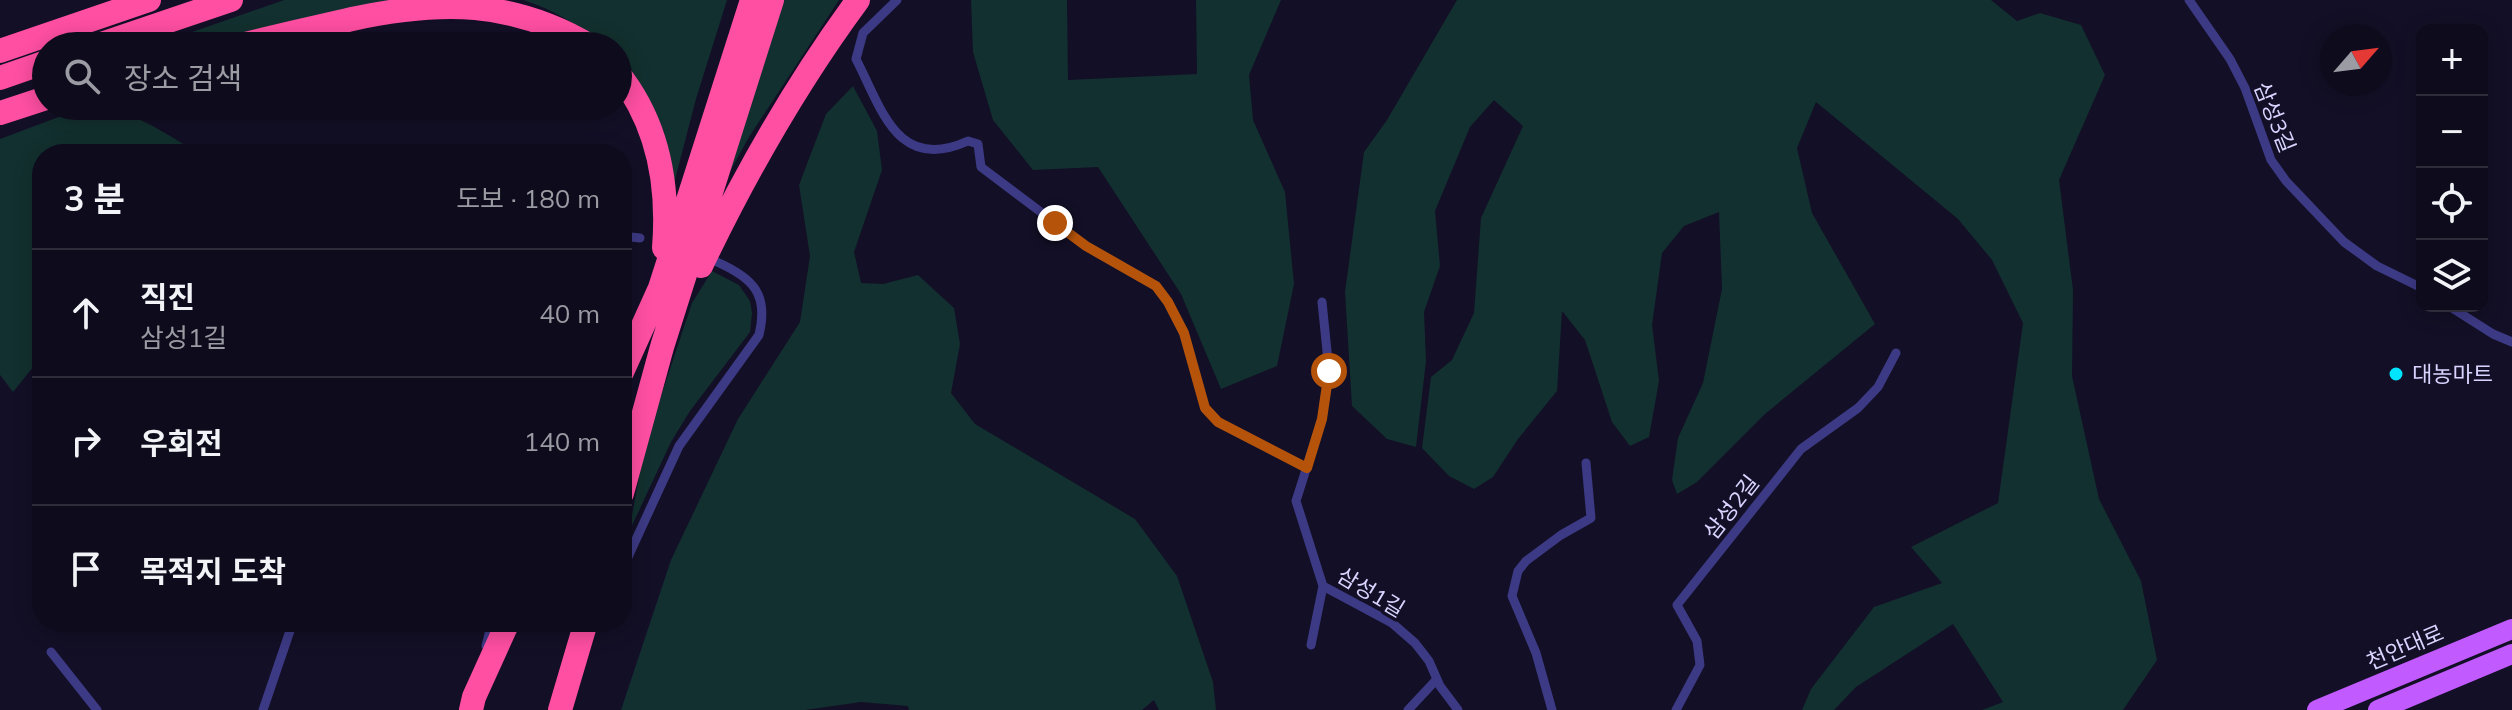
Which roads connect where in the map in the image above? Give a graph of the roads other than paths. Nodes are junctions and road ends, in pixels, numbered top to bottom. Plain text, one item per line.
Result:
1 (149, 0) edge
2 (231, 0) edge
3 (752, 0) edge
4 (772, 0) edge
5 (858, 0) edge
6 (897, 0) edge
7 (2189, 0) edge
8 (56, 32) edge
9 (136, 32) edge
10 (296, 32) edge
11 (573, 32) edge
12 (32, 40) edge
13 (0, 51) edge
14 (32, 67) edge
15 (0, 78) edge
16 (632, 91) edge
17 (32, 103) edge
18 (0, 113) edge
19 (632, 237) edge
20 (640, 238) dead end
21 (717, 262) dead end
22 (2416, 285) edge
23 (660, 288) junction
24 (1322, 302) dead end
25 (2458, 312) edge
26 (2512, 342) edge
27 (662, 347) junction
28 (632, 350) edge
29 (1896, 353) dead end
30 (632, 456) edge
31 (1586, 463) dead end
32 (1307, 468) junction
33 (632, 548) edge
34 (1323, 586) junction
35 (2512, 629) edge
36 (290, 632) edge
37 (490, 632) edge
38 (504, 632) edge
39 (583, 632) edge
40 (590, 632) edge
41 (1311, 645) dead end
42 (51, 652) dead end
43 (2512, 654) edge
44 (577, 655) junction
45 (1437, 679) junction
46 (472, 703) edge
47 (97, 710) edge
48 (263, 710) edge
49 (560, 710) edge
50 (1408, 710) edge
51 (1458, 710) edge
52 (1552, 710) edge
53 (1676, 710) edge
54 (2317, 710) edge
55 (2378, 710) edge

1 - 8 highway
2 - 9 highway
3 - 23 highway
4 - 27 highway
5 - 27 highway
6 - 32 lane
7 - 22 lane, 삼성3길
10 - 11 highway
12 - 13 highway
14 - 15 highway
16 - 23 highway
17 - 18 highway
19 - 20 lane
21 - 33 lane
23 - 28 highway
24 - 32 lane, 삼성1길
25 - 26 lane
27 - 30 highway
29 - 53 lane, 삼성2길
31 - 52 lane
32 - 34 lane, 삼성1길
34 - 41 lane
34 - 45 lane, 삼성1길
35 - 54 main road, 천안대로
36 - 48 lane
37 - 46 lane
38 - 46 highway
39 - 44 highway
40 - 44 lane
42 - 47 lane
43 - 55 main road
44 - 49 highway
45 - 50 lane
45 - 51 lane, 삼성1길

